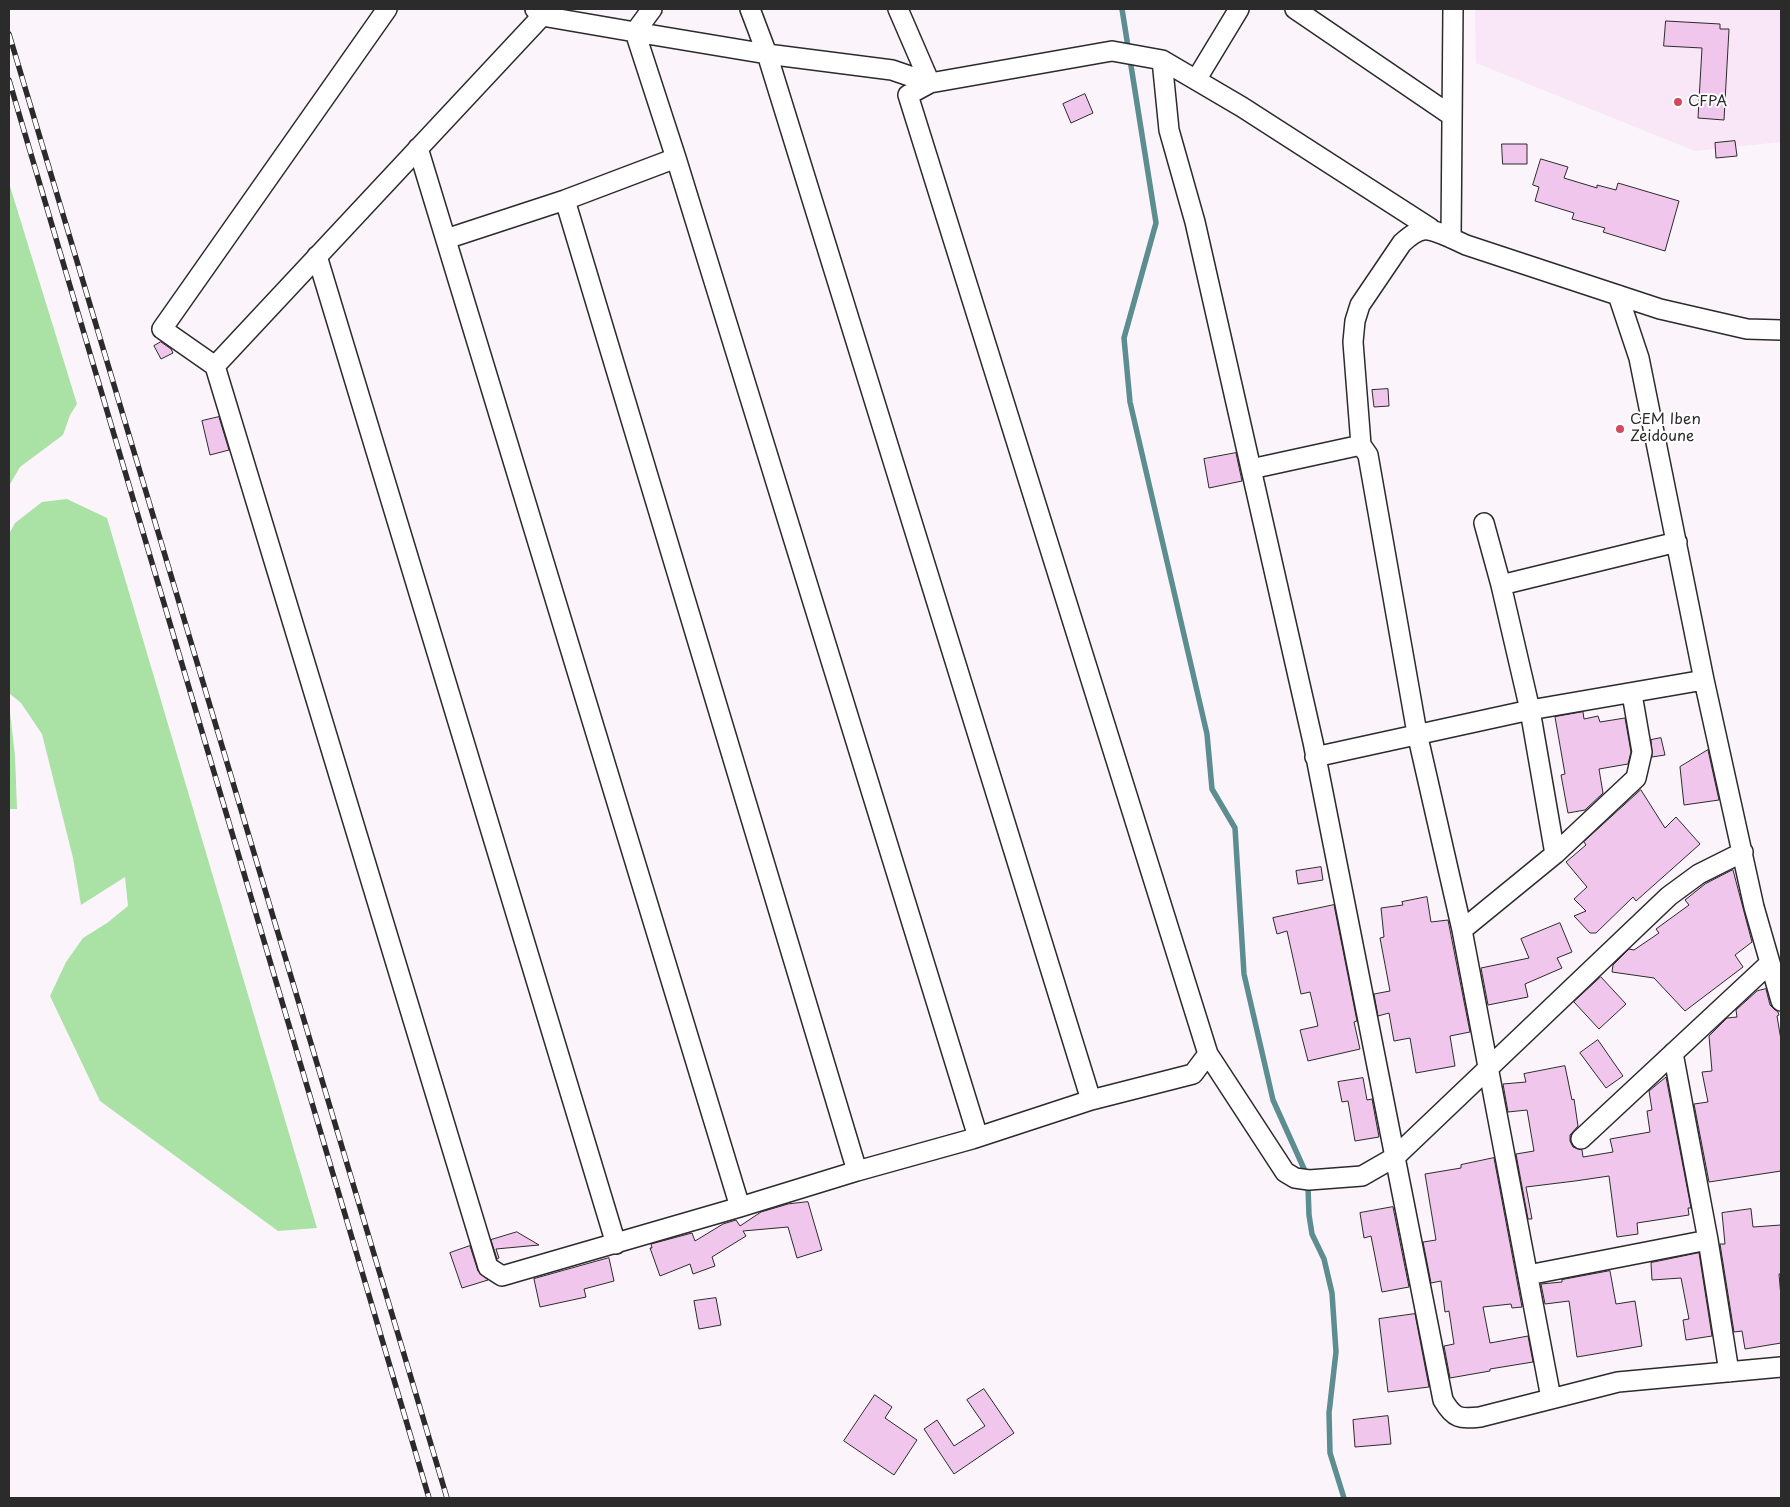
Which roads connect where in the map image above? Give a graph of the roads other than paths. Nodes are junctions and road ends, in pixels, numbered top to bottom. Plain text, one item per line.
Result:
1 (387, 9) edge
2 (652, 9) edge
3 (750, 9) edge
4 (898, 9) edge
5 (1239, 9) edge
6 (1295, 9) edge
7 (1452, 9) edge
8 (539, 12) edge
9 (635, 32) junction
10 (767, 54) junction
11 (1162, 60) junction
12 (1196, 80) junction
13 (930, 83) junction
14 (1452, 116) junction
15 (418, 148) junction
16 (676, 158) junction
17 (565, 200) junction
18 (1430, 228) junction
19 (1451, 238) junction
20 (446, 239) junction
21 (317, 256) junction
22 (1618, 295) junction
23 (1781, 330) edge
24 (215, 366) junction
25 (1361, 445) junction
26 (1251, 469) junction
27 (1484, 523) dead end
28 (1677, 542) junction
29 (1501, 586) junction
30 (1704, 680) junction
31 (1632, 694) junction
32 (1530, 710) junction
33 (1417, 734) junction
34 (1315, 757) junction
35 (1742, 852) junction
36 (1555, 854) junction
37 (1462, 930) junction
38 (1770, 963) junction
39 (1781, 1001) edge
40 (1673, 1053) junction
41 (1208, 1054) junction
42 (1489, 1068) junction
43 (1091, 1100) junction
44 (978, 1137) junction
45 (1581, 1139) dead end
46 (1395, 1157) junction
47 (857, 1171) junction
48 (740, 1207) junction
49 (1708, 1240) junction
50 (616, 1244) junction
51 (1528, 1275) junction
52 (1781, 1367) edge
53 (1729, 1372) junction
54 (1552, 1398) junction

1 - 24 street
2 - 9 street
3 - 10 street
4 - 13 street
5 - 12 street
6 - 14 street
7 - 14 street
8 - 9 street
8 - 15 street
9 - 10 street
9 - 16 street
10 - 13 street
10 - 43 street
11 - 12 street
11 - 13 street
11 - 26 street
12 - 18 street
13 - 41 street
14 - 19 street
15 - 20 street
15 - 21 street
16 - 17 street
16 - 44 street
17 - 20 street
17 - 47 street
18 - 19 street
18 - 25 street
19 - 22 street
20 - 48 street
21 - 24 street
21 - 50 street
22 - 23 street
22 - 28 street
24 - 50 street
25 - 26 street
25 - 33 street
26 - 34 street
27 - 29 street
28 - 29 street
28 - 30 street
29 - 32 street
30 - 31 street
30 - 35 street
31 - 32 street
31 - 36 street
32 - 33 street
32 - 36 street
33 - 34 street
33 - 37 street
34 - 46 street
35 - 38 street
35 - 42 street
36 - 37 street
37 - 42 street
38 - 39 street
38 - 40 street
40 - 45 street
40 - 49 street
41 - 43 street
41 - 46 street
42 - 46 street
42 - 51 street
43 - 44 street
44 - 47 street
46 - 54 street
47 - 48 street
48 - 50 street
49 - 51 street
49 - 53 street
51 - 54 street
52 - 53 street
53 - 54 street

